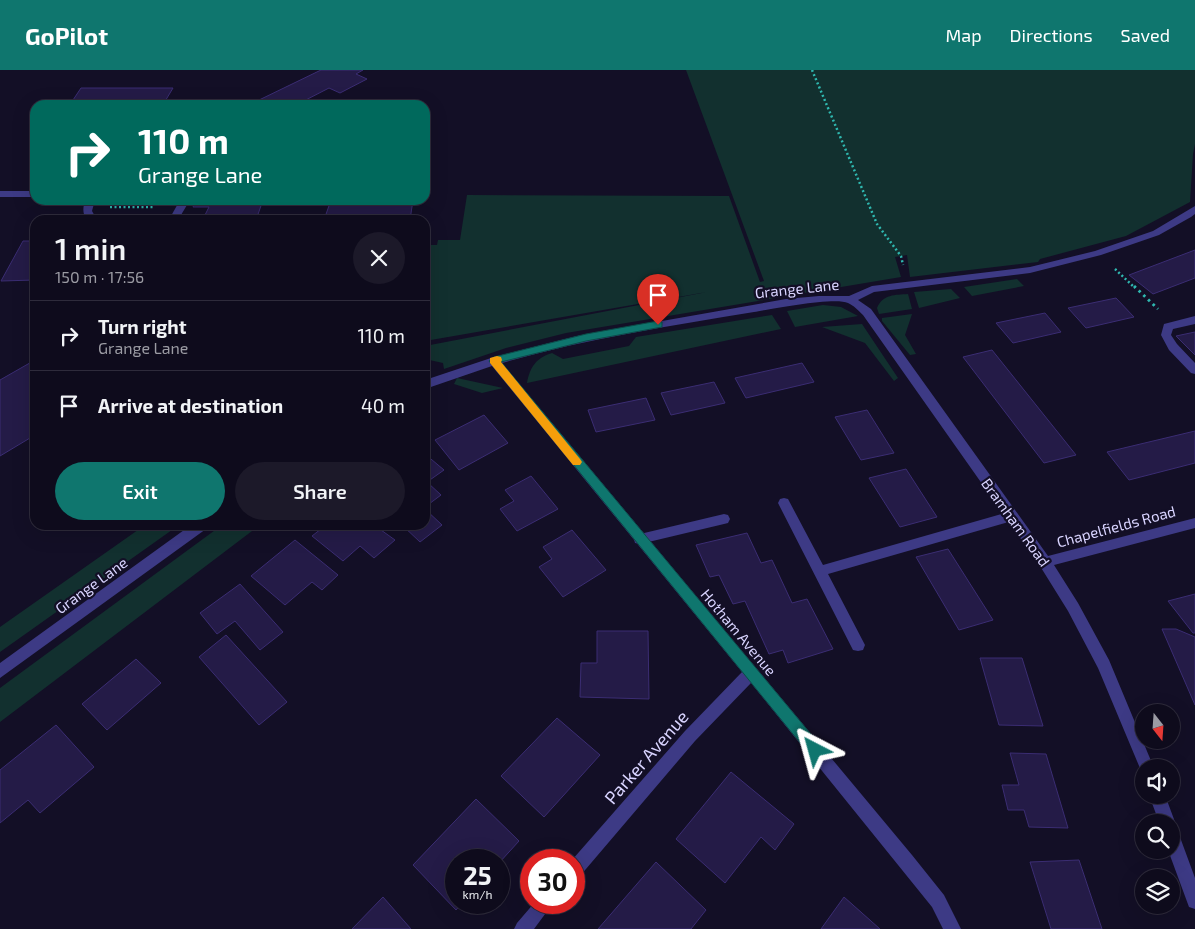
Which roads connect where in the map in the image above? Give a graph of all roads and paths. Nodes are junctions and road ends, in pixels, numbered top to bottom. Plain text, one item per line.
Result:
1 (812, 70) edge
2 (0, 194) edge
3 (30, 194) edge
4 (1195, 209) edge
5 (1098, 253) junction
6 (908, 285) junction
7 (850, 299) junction
8 (1195, 320) edge
9 (1174, 325) junction
10 (494, 361) junction
11 (1195, 370) edge
12 (430, 383) edge
13 (784, 503) dead end
14 (1012, 516) junction
15 (724, 519) dead end
16 (1195, 523) edge
17 (194, 530) edge
18 (640, 540) junction
19 (1045, 562) junction
20 (820, 570) junction
21 (858, 644) dead end
22 (0, 671) edge
23 (751, 673) junction
24 (1143, 759) edge
25 (585, 857) edge
26 (1180, 859) edge
27 (1195, 901) edge
28 (536, 914) edge
29 (523, 929) edge
30 (952, 929) edge

1 - 6 path
2 - 3 street
4 - 5 street, Grange Lane
5 - 6 street, Grange Lane
5 - 9 path
6 - 7 street, Grange Lane
7 - 10 street, Grange Lane
7 - 14 street, Bramham Road
8 - 9 street
9 - 11 street
10 - 12 street, Grange Lane
10 - 18 street, Hotham Avenue
13 - 20 street
14 - 19 street, Bramham Road
14 - 20 street
15 - 18 street
16 - 19 street, Chapelfields Road
17 - 22 street, Grange Lane
18 - 23 street, Hotham Avenue
19 - 24 street, Bramham Road
20 - 21 street
23 - 25 street, Parker Avenue
23 - 30 street, Hotham Avenue
26 - 27 street
28 - 29 street

